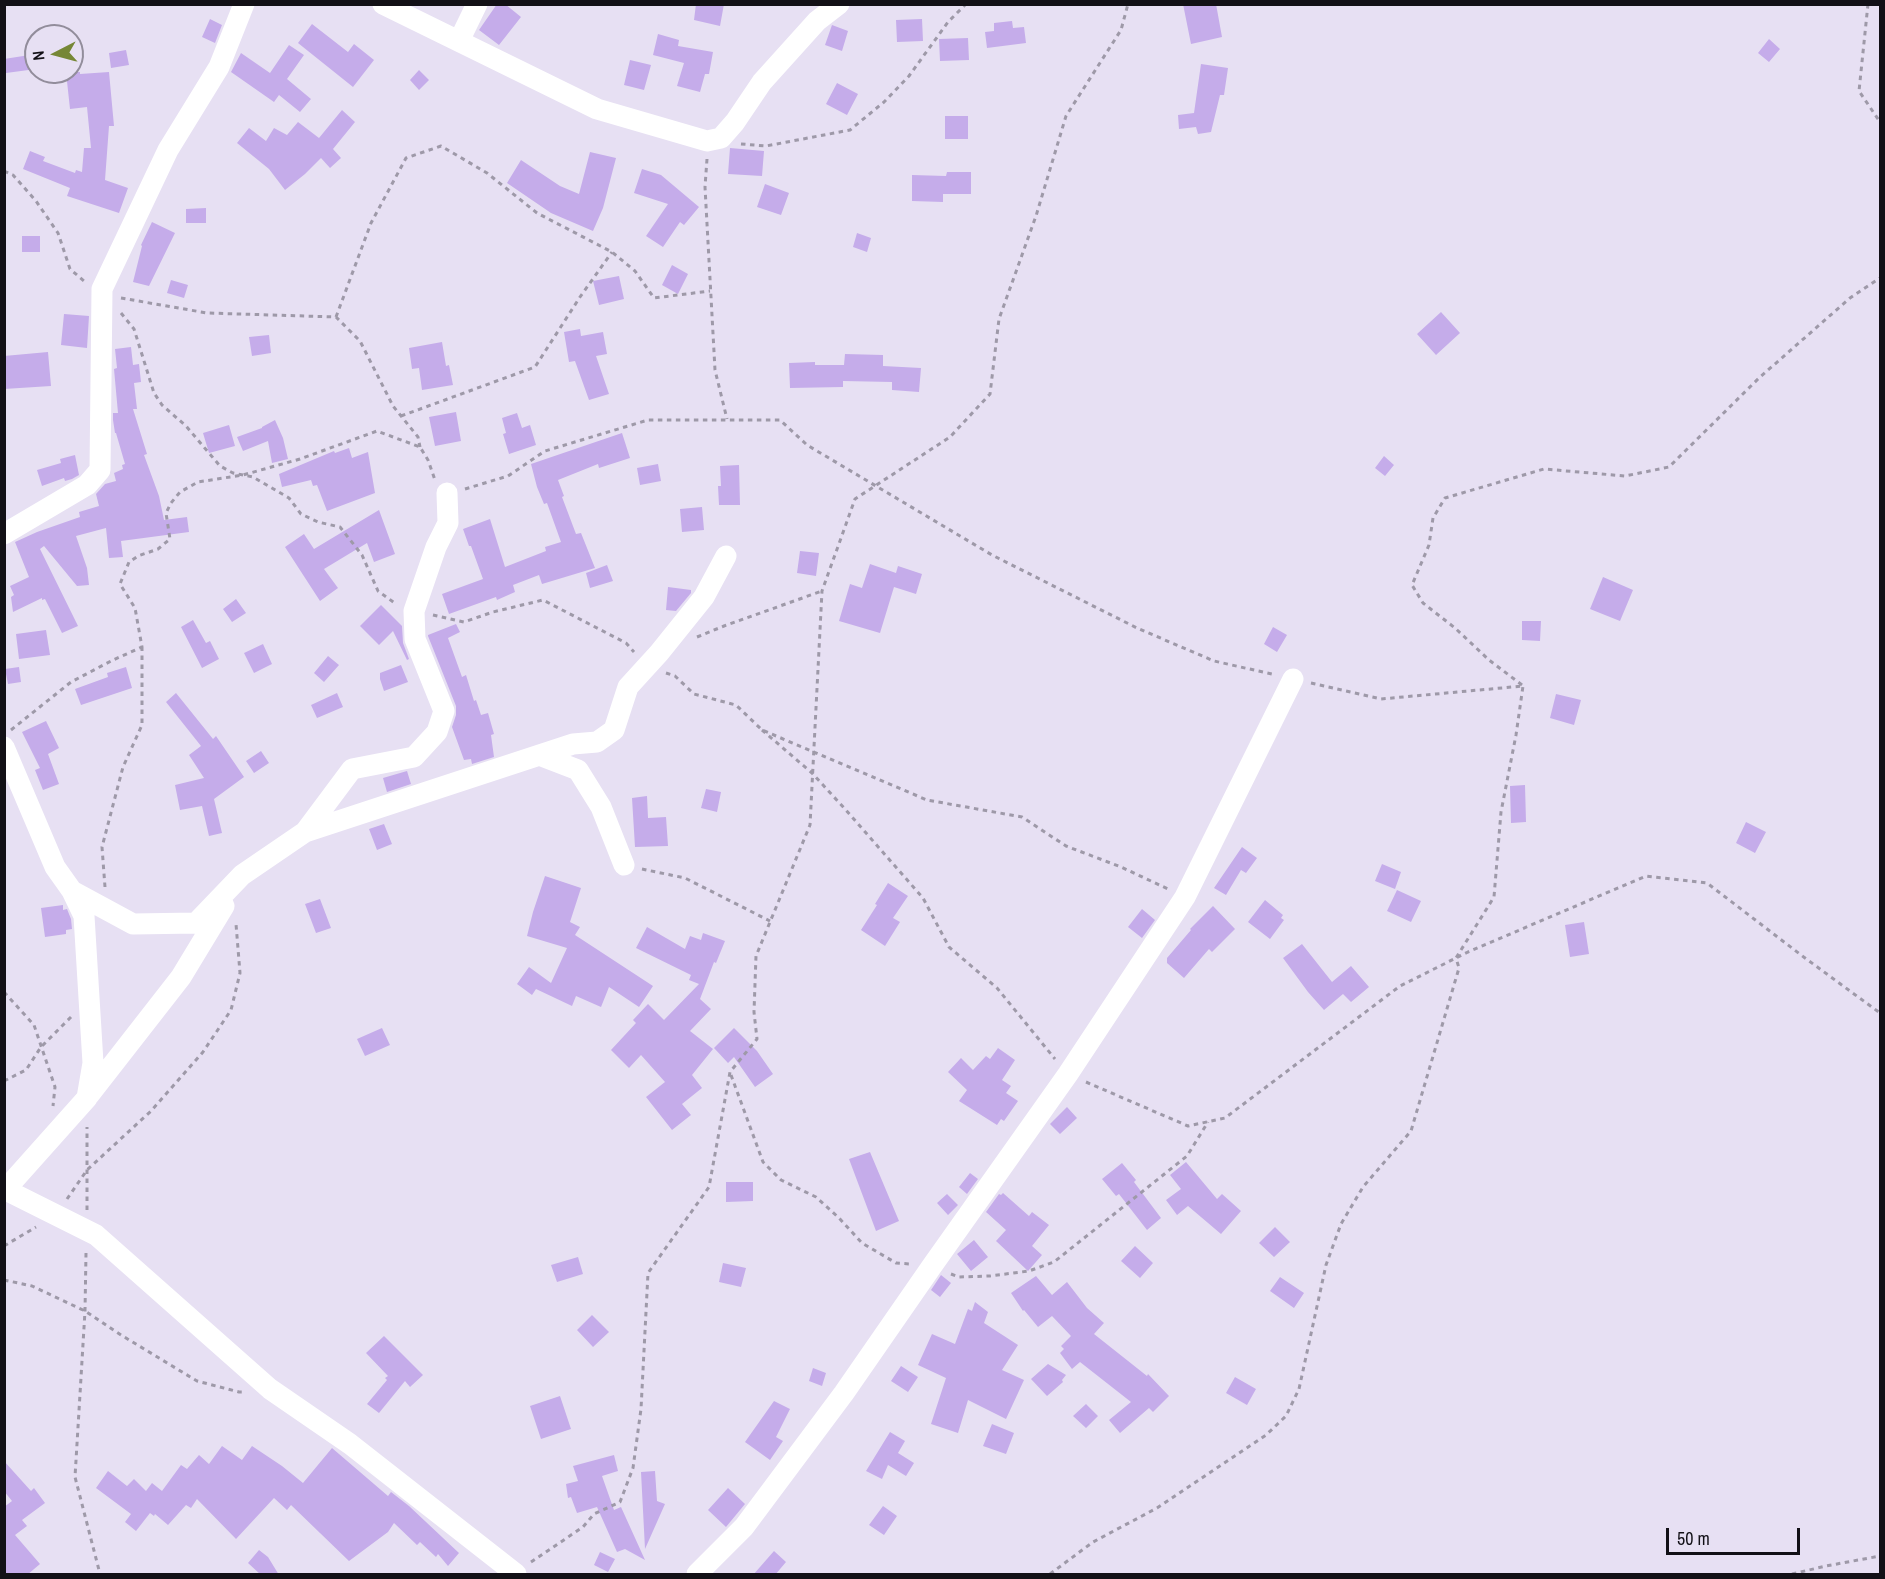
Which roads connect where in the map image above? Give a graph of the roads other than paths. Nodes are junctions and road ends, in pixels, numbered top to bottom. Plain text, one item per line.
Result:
1 (244, 4) edge
2 (383, 4) edge
3 (477, 4) edge
4 (839, 4) edge
5 (459, 41) junction
6 (447, 493) road end
7 (4, 534) edge
8 (726, 556) dead end
9 (1293, 679) road end
10 (4, 747) edge
11 (539, 755) junction
12 (305, 832) junction
13 (624, 865) road end
14 (242, 875) junction
15 (72, 891) junction
16 (87, 1098) junction
17 (5, 1190) edge
18 (514, 1574) edge
19 (697, 1575) edge

1 - 7 street
2 - 5 street
3 - 5 street
4 - 5 street
6 - 12 street
8 - 11 street
9 - 19 street
10 - 15 street
11 - 12 street
11 - 13 street
12 - 14 street
14 - 15 street
14 - 16 street
15 - 16 street
16 - 17 street
17 - 18 street

